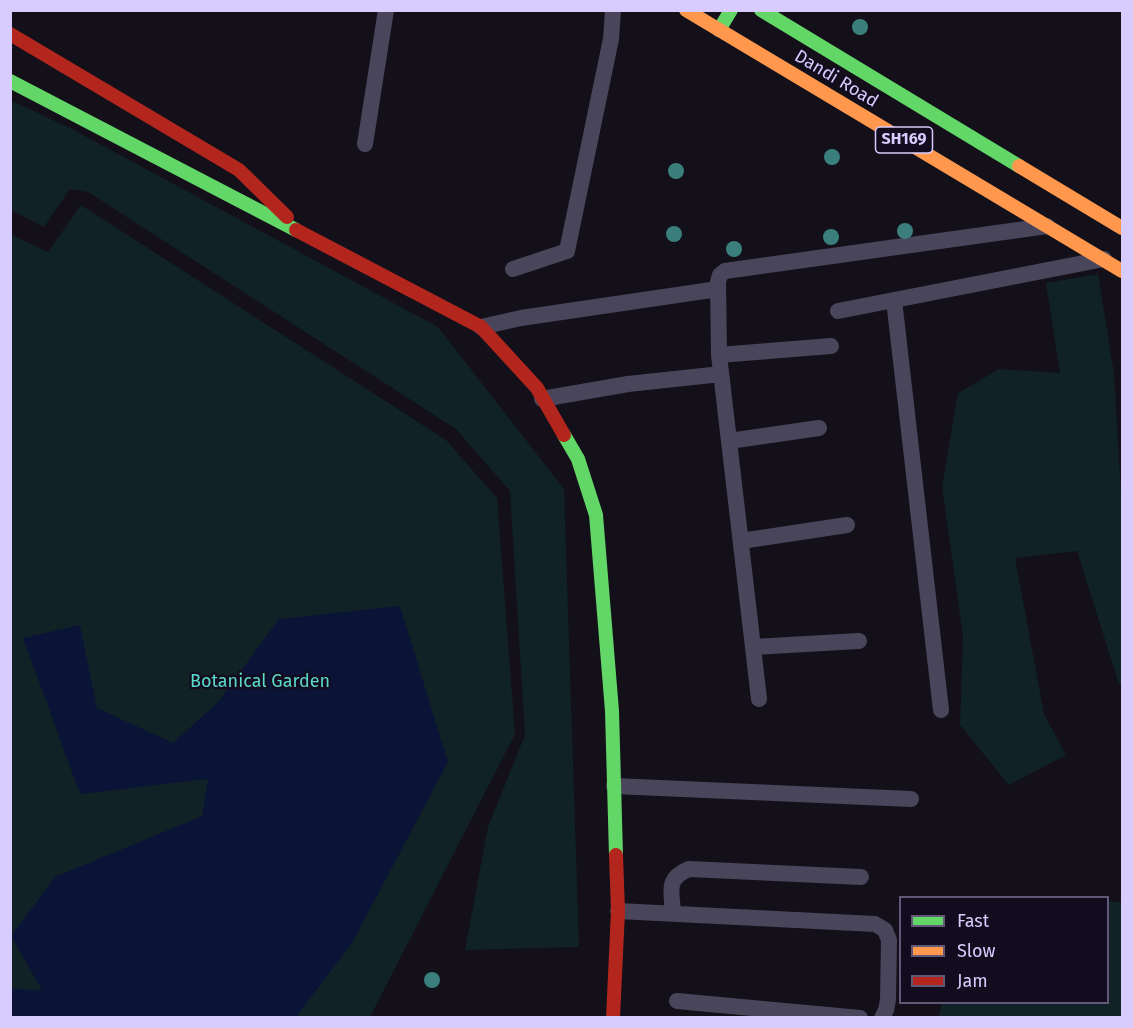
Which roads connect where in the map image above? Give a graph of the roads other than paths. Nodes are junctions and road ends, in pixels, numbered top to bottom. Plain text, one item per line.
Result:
1 (386, 10) edge
2 (613, 10) edge
3 (731, 10) edge
4 (761, 10) edge
5 (691, 12) edge
6 (719, 30) junction
7 (10, 34) edge
8 (10, 81) edge
9 (365, 144) dead end
10 (1048, 226) junction
11 (1122, 228) edge
12 (306, 235) junction
13 (1104, 260) junction
14 (513, 269) dead end
15 (1122, 271) edge
16 (718, 289) junction
17 (894, 300) junction
18 (838, 311) dead end
19 (481, 327) junction
20 (831, 346) dead end
21 (719, 355) junction
22 (721, 374) junction
23 (542, 399) junction
24 (819, 428) dead end
25 (729, 441) junction
26 (847, 525) dead end
27 (741, 541) junction
28 (859, 642) dead end
29 (753, 647) junction
30 (759, 699) dead end
31 (941, 710) dead end
32 (614, 786) junction
33 (910, 799) dead end
34 (861, 877) dead end
35 (618, 911) junction
36 (673, 914) junction
37 (676, 1001) dead end
38 (613, 1017) edge
39 (860, 1017) edge
40 (882, 1017) edge

1 - 9 street
2 - 14 street
3 - 6 street
4 - 11 street, Dandi Road / SH169
5 - 6 street, Dandi Road / SH169
6 - 10 street, Dandi Road / SH169
7 - 12 street
8 - 12 street
10 - 13 street, Dandi Road / SH169
10 - 16 street
12 - 19 street
13 - 15 street, Dandi Road / SH169
13 - 17 street
16 - 19 street
16 - 21 street
17 - 18 street
17 - 31 street
19 - 23 street
20 - 21 street
21 - 22 street
22 - 23 street
22 - 25 street
23 - 32 street
24 - 25 street
25 - 27 street
26 - 27 street
27 - 29 street
28 - 29 street
29 - 30 street
32 - 33 street
32 - 35 street
34 - 36 street
35 - 36 street
35 - 38 street
36 - 40 street
37 - 39 street

